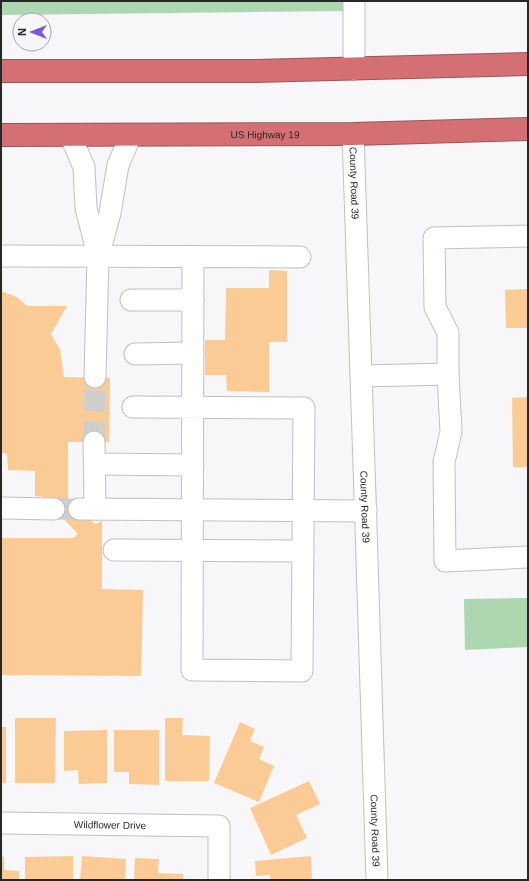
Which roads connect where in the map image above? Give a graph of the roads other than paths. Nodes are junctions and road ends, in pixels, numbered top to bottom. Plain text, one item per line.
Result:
1 (354, 1) edge
2 (528, 64) edge
3 (354, 69) junction
4 (1, 71) edge
5 (528, 129) edge
6 (353, 134) junction
7 (1, 135) edge
8 (70, 135) junction
9 (131, 135) junction
10 (528, 236) edge
11 (1, 256) edge
12 (98, 257) junction
13 (193, 257) junction
14 (300, 257) dead end
15 (131, 300) dead end
16 (193, 300) junction
17 (193, 353) junction
18 (135, 354) dead end
19 (448, 374) junction
20 (361, 376) junction
21 (95, 377) tunnel mouth
22 (134, 407) dead end
23 (193, 408) junction
24 (94, 442) tunnel mouth
25 (95, 464) junction
26 (193, 465) junction
27 (1, 508) edge
28 (54, 509) tunnel mouth
29 (193, 510) junction
30 (303, 511) junction
31 (366, 511) junction
32 (114, 550) dead end
33 (193, 551) junction
34 (302, 551) junction
35 (528, 557) edge
36 (1, 823) edge
37 (219, 880) edge
38 (377, 880) edge

1 - 3 street
2 - 3 highway
3 - 4 highway
5 - 6 highway, US Highway 19
6 - 9 highway, US Highway 19
6 - 20 street, County Road 39
7 - 8 highway, US Highway 19
8 - 9 highway, US Highway 19
8 - 12 street
9 - 12 street
10 - 19 street
11 - 12 street
12 - 13 street
12 - 21 street
13 - 14 street
13 - 16 street
15 - 16 street
16 - 17 street
17 - 18 street
17 - 23 street
19 - 20 street
19 - 35 street
20 - 31 street, County Road 39
22 - 23 street
23 - 26 street
23 - 30 street
24 - 25 street
25 - 26 street
25 - 29 street
26 - 29 street
27 - 28 street
29 - 30 street
29 - 33 street
30 - 31 street
30 - 34 street
31 - 38 street, County Road 39
32 - 33 street
33 - 34 street
33 - 34 street
36 - 37 street, Wildflower Drive

